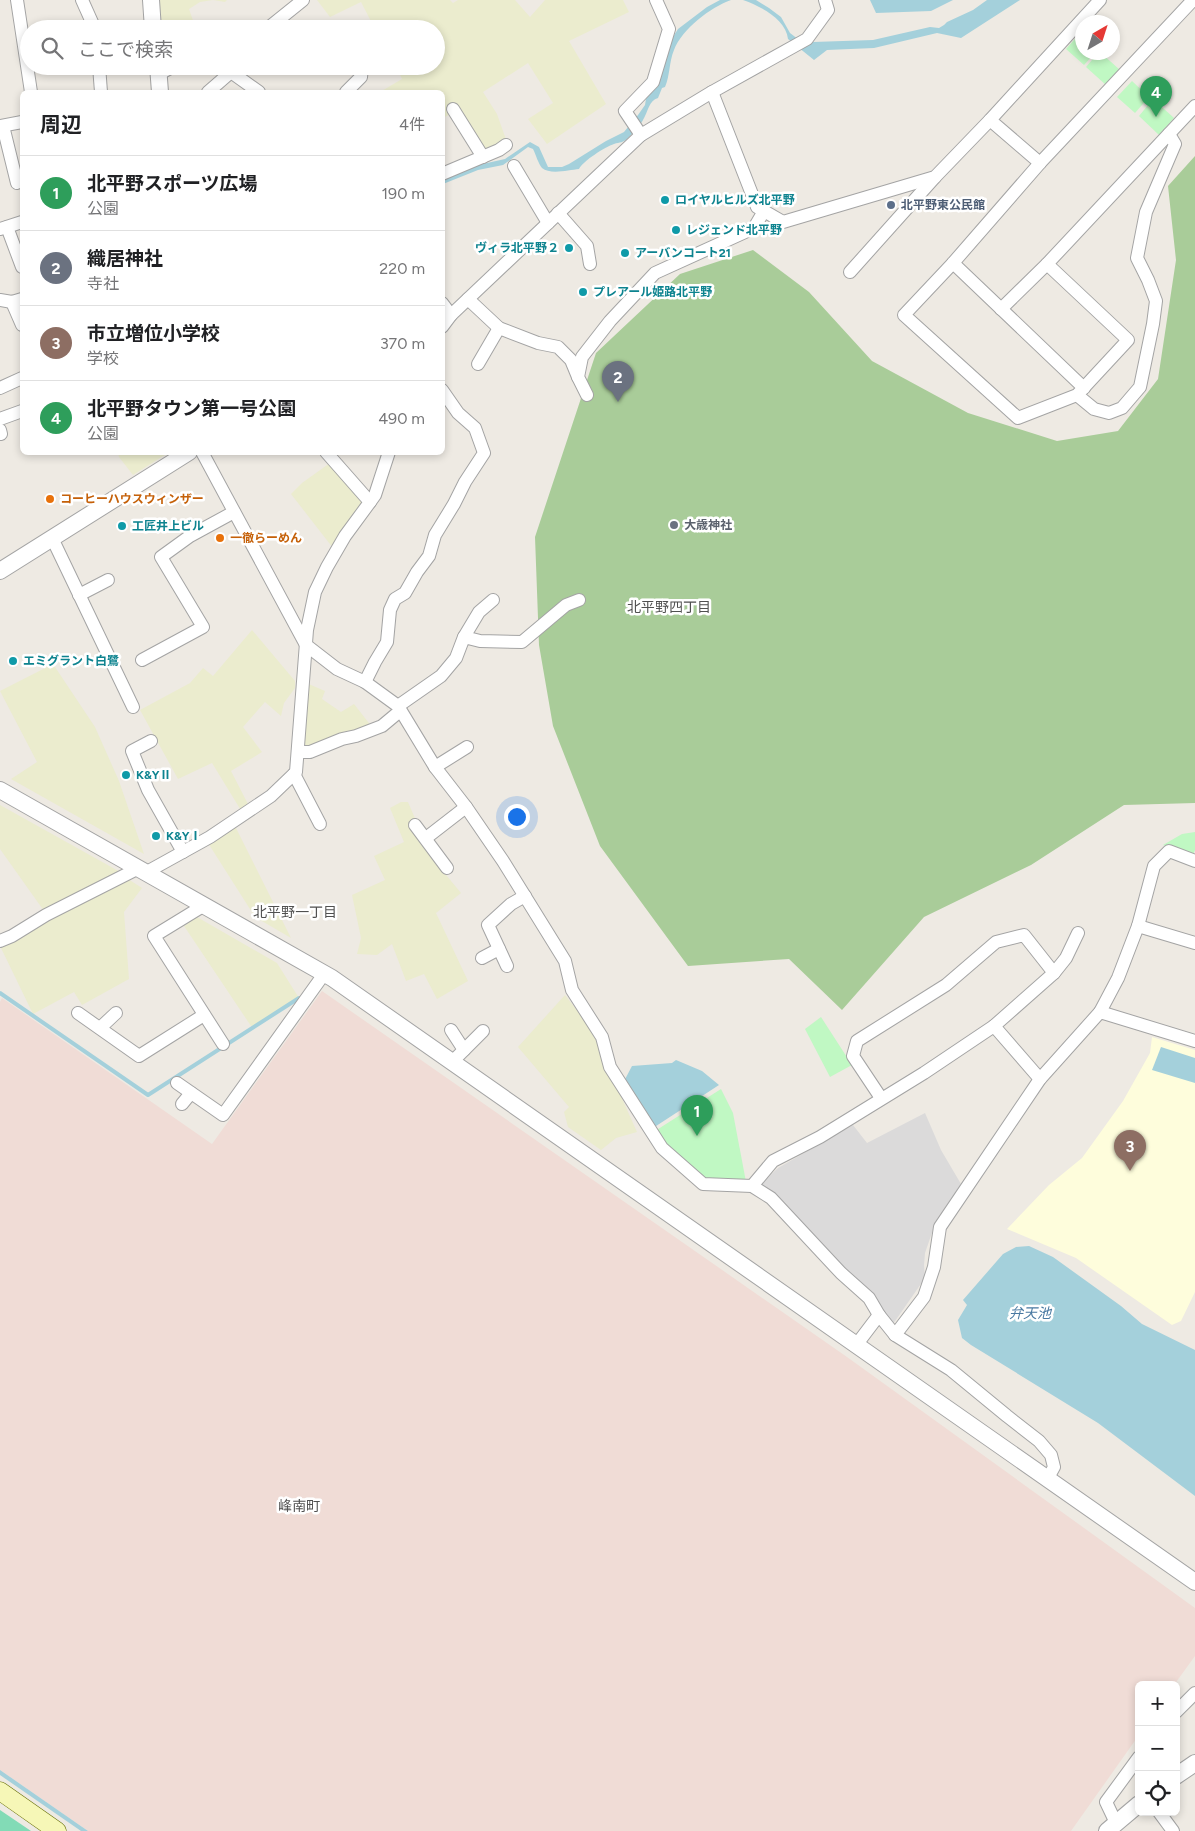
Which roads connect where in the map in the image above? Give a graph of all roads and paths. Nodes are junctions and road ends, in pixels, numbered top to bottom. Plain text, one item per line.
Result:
1 (16, 0) edge
2 (82, 0) edge
3 (151, 0) edge
4 (303, 0) edge
5 (656, 0) edge
6 (825, 0) edge
7 (1100, 0) edge
8 (1193, 0) edge
9 (91, 20) edge
10 (152, 20) edge
11 (278, 20) edge
12 (20, 25) edge
13 (28, 75) edge
14 (100, 75) edge
15 (158, 75) edge
16 (226, 75) edge
17 (240, 75) edge
18 (361, 75) edge
19 (31, 90) edge
20 (101, 90) edge
21 (160, 90) edge
22 (210, 90) edge
23 (257, 90) edge
24 (353, 90) edge
25 (712, 92) junction
26 (1195, 106) edge
27 (453, 109) dead end
28 (1184, 118) junction
29 (990, 120) junction
30 (20, 122) edge
31 (2, 126) edge
32 (1195, 126) edge
33 (1169, 134) junction
34 (641, 135) junction
35 (506, 145) dead end
36 (483, 157) junction
37 (1040, 163) junction
38 (514, 166) dead end
39 (445, 173) edge
40 (934, 178) junction
41 (17, 183) dead end
42 (764, 211) junction
43 (558, 213) junction
44 (20, 223) edge
45 (548, 224) junction
46 (3, 228) edge
47 (20, 263) edge
48 (953, 263) junction
49 (590, 264) dead end
50 (1047, 264) junction
51 (850, 272) dead end
52 (468, 299) junction
53 (12, 300) edge
54 (1001, 309) junction
55 (447, 316) edge
56 (20, 320) edge
57 (499, 328) junction
58 (478, 364) dead end
59 (578, 378) junction
60 (20, 379) edge
61 (0, 388) edge
62 (1080, 392) junction
63 (445, 394) edge
64 (586, 395) dead end
65 (20, 411) edge
66 (0, 419) edge
67 (189, 455) edge
68 (193, 455) edge
69 (329, 455) edge
70 (388, 455) edge
71 (370, 502) junction
72 (234, 512) junction
73 (52, 538) junction
74 (0, 570) edge
75 (108, 580) dead end
76 (79, 595) junction
77 (493, 600) dead end
78 (579, 600) dead end
79 (464, 637) junction
80 (306, 645) junction
81 (142, 660) dead end
82 (365, 682) junction
83 (133, 707) dead end
84 (399, 708) junction
85 (151, 741) dead end
86 (467, 747) dead end
87 (298, 752) junction
88 (435, 767) junction
89 (294, 774) junction
90 (0, 790) edge
91 (466, 807) junction
92 (320, 824) dead end
93 (415, 825) dead end
94 (426, 838) junction
95 (183, 852) junction
96 (1195, 861) edge
97 (447, 868) dead end
98 (141, 871) junction
99 (525, 896) junction
100 (203, 906) junction
101 (1138, 926) junction
102 (1078, 933) dead end
103 (0, 941) edge
104 (1195, 943) edge
105 (499, 949) junction
106 (482, 958) dead end
107 (507, 966) dead end
108 (1054, 973) junction
109 (324, 974) junction
110 (1100, 1012) junction
111 (78, 1013) dead end
112 (116, 1013) dead end
113 (204, 1015) junction
114 (994, 1026) junction
115 (100, 1028) junction
116 (451, 1030) dead end
117 (483, 1031) dead end
118 (1195, 1041) edge
119 (222, 1044) dead end
120 (464, 1050) junction
121 (452, 1062) junction
122 (1040, 1080) junction
123 (177, 1083) dead end
124 (191, 1092) junction
125 (881, 1098) junction
126 (182, 1104) dead end
127 (752, 1186) junction
128 (879, 1315) junction
129 (895, 1335) junction
130 (857, 1344) junction
131 (1048, 1478) junction
132 (1195, 1582) edge
133 (1195, 1694) edge
134 (1180, 1708) edge
135 (1135, 1762) edge
136 (1195, 1763) edge
137 (1180, 1773) edge
138 (0, 1791) edge
139 (1135, 1807) edge
140 (1162, 1816) edge
141 (1112, 1827) edge
142 (57, 1831) edge
143 (1173, 1831) edge

1 - 12 street
2 - 9 street
3 - 10 street
4 - 11 street
5 - 34 street
6 - 25 street
7 - 29 street
8 - 37 street
13 - 19 street
14 - 20 street
15 - 21 street
16 - 22 street
17 - 23 street
18 - 24 street
25 - 34 street
25 - 42 street
26 - 28 street
27 - 36 street
28 - 32 street
28 - 33 street
29 - 37 street
29 - 40 street
30 - 31 street
31 - 41 street
33 - 50 street
33 - 62 street
34 - 43 street
35 - 36 street
36 - 39 street
37 - 48 street
38 - 45 street
40 - 42 street
40 - 51 street
42 - 59 street
43 - 45 street
43 - 49 street
44 - 46 street
45 - 52 street
46 - 47 street
48 - 54 street
48 - 62 street
50 - 54 street
50 - 62 street
52 - 55 street
52 - 57 street
53 - 56 street
54 - 62 street
57 - 58 street
57 - 59 street
59 - 64 street
60 - 61 street
63 - 82 street
65 - 66 street
67 - 73 street
68 - 72 street
69 - 71 street
70 - 71 street
71 - 80 street
72 - 80 street
72 - 81 street
73 - 74 street
73 - 76 street
75 - 76 street
76 - 83 street
77 - 79 street
78 - 79 street
79 - 84 street
80 - 82 street
80 - 87 street
82 - 84 street
84 - 87 street
84 - 88 street
85 - 95 street
86 - 88 street
87 - 89 street
88 - 91 street
89 - 92 street
89 - 95 street
90 - 98 street
91 - 94 street
91 - 99 street
93 - 94 street
94 - 97 street
95 - 98 street
96 - 101 street
98 - 100 street
98 - 103 street
99 - 105 street
99 - 127 street
100 - 109 street
100 - 113 street
101 - 104 street
101 - 110 street
102 - 108 street
105 - 106 street
105 - 107 street
108 - 114 street
108 - 125 street
109 - 121 street
109 - 124 street
110 - 118 street
110 - 122 street
111 - 115 street
112 - 115 street
113 - 115 street
113 - 119 street
114 - 122 street
114 - 125 street
116 - 120 street
117 - 120 street
120 - 121 street
121 - 130 street
122 - 129 street
123 - 124 street
124 - 126 street
125 - 127 street
127 - 128 street
128 - 129 street
128 - 130 street
129 - 131 street
130 - 131 street
131 - 132 street
133 - 134 street
135 - 141 street
136 - 137 street
138 - 142 main road
139 - 141 street
140 - 143 street

